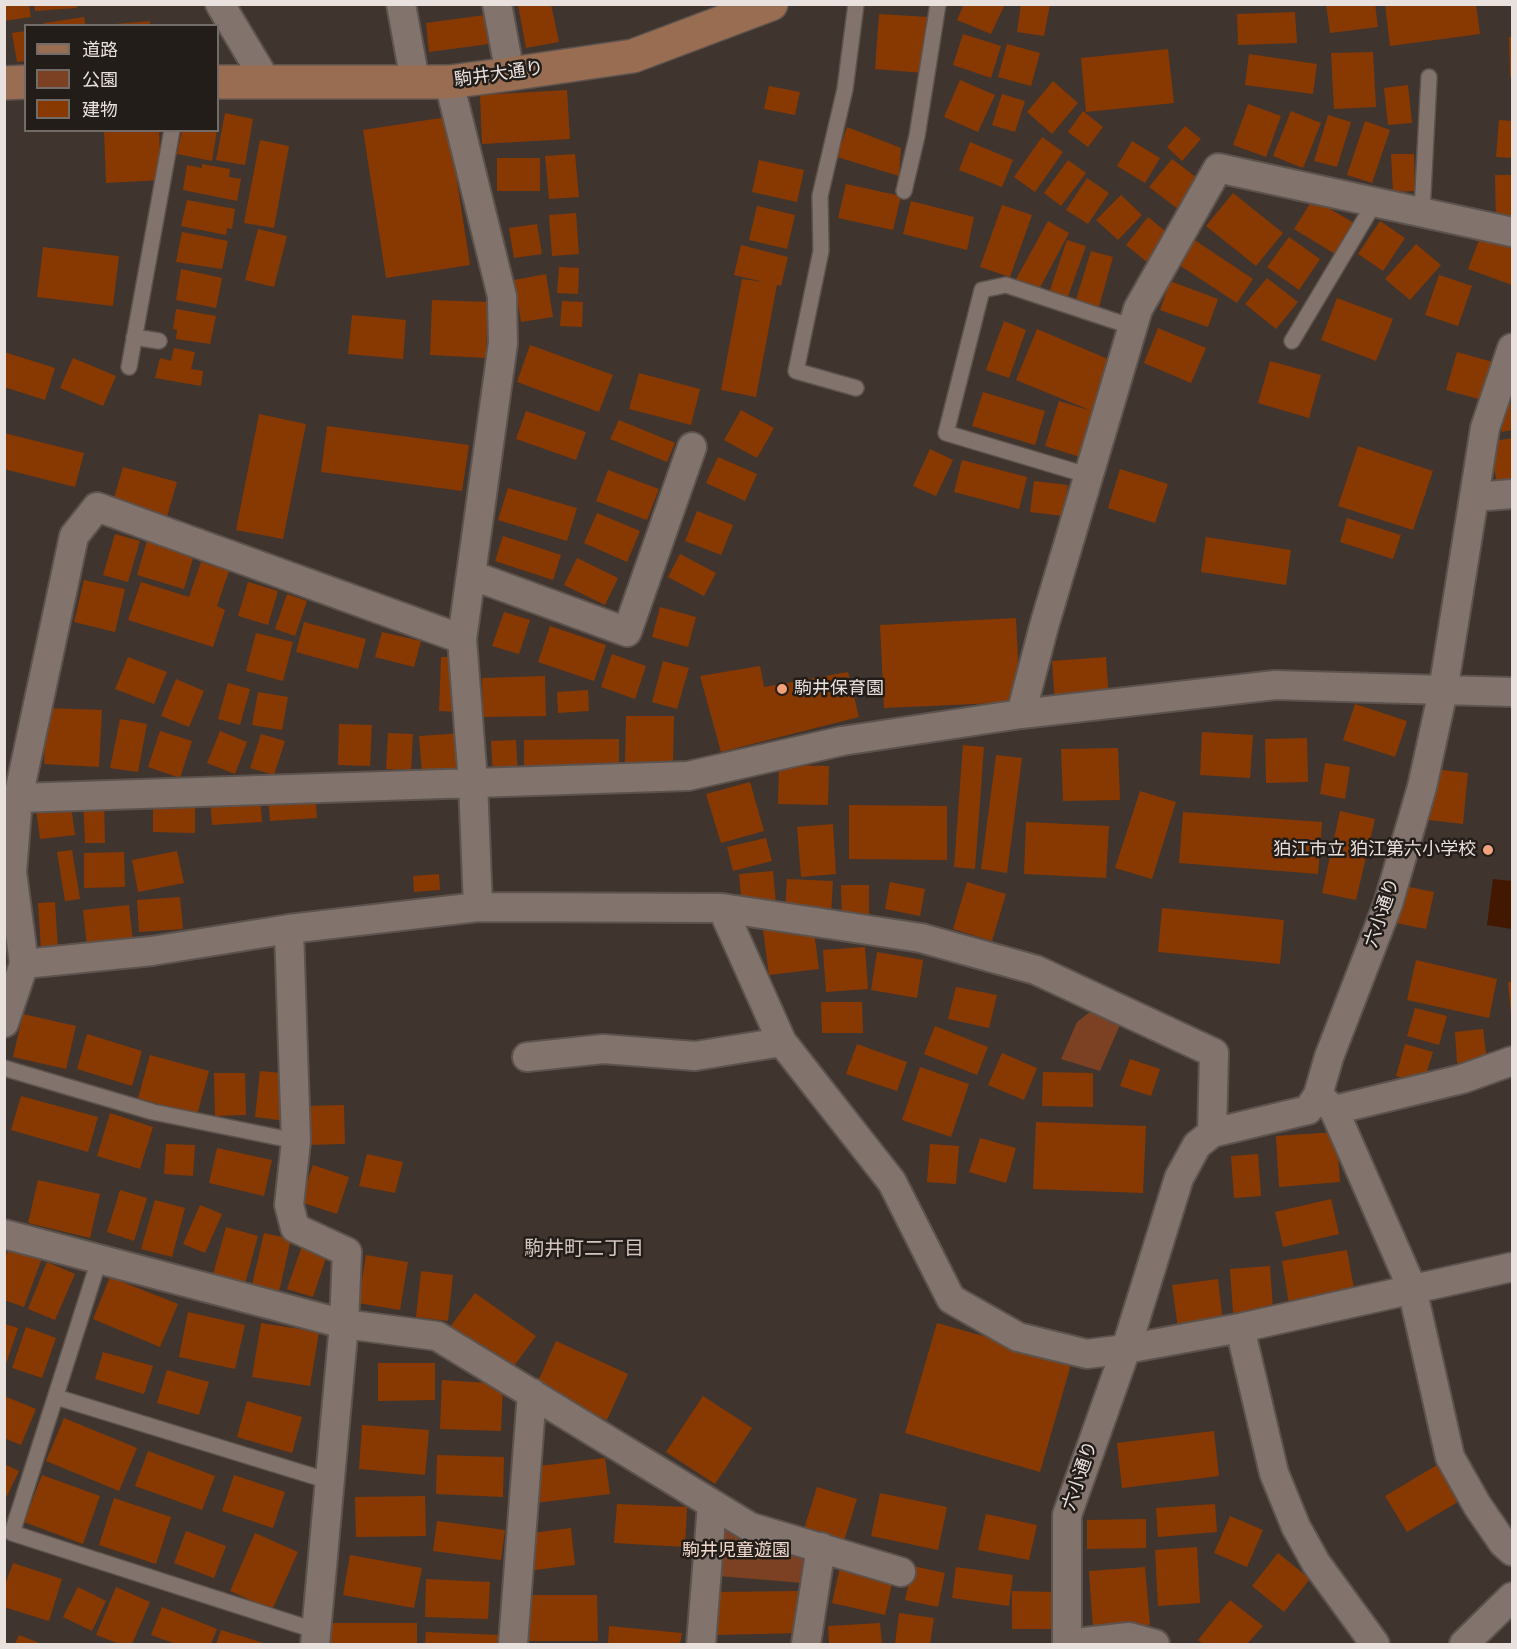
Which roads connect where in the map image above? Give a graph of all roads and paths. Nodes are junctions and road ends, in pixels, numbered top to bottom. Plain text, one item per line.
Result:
1 (220, 4) edge
2 (401, 4) edge
3 (497, 4) edge
4 (771, 4) edge
5 (855, 4) edge
6 (938, 4) edge
7 (510, 74) junction
8 (1429, 77) dead end
9 (266, 81) junction
10 (415, 81) junction
11 (24, 82) edge
12 (219, 82) edge
13 (449, 82) junction
14 (4, 83) edge
15 (172, 132) edge
16 (904, 192) dead end
17 (1375, 202) junction
18 (1422, 212) junction
19 (1512, 232) edge
20 (1133, 327) junction
21 (134, 337) junction
22 (159, 341) dead end
23 (1292, 341) dead end
24 (1512, 348) edge
25 (129, 367) dead end
26 (856, 388) dead end
27 (692, 447) dead end
28 (1090, 476) junction
29 (1512, 494) edge
30 (1475, 497) junction
31 (471, 575) junction
32 (462, 639) junction
33 (1443, 691) junction
34 (1512, 692) edge
35 (1021, 714) junction
36 (473, 782) junction
37 (18, 798) junction
38 (478, 907) junction
39 (722, 908) junction
40 (289, 928) junction
41 (24, 964) junction
42 (4, 1023) edge
43 (782, 1042) junction
44 (528, 1057) dead end
45 (1512, 1061) edge
46 (4, 1068) edge
47 (1326, 1102) junction
48 (1212, 1133) junction
49 (296, 1141) junction
50 (4, 1234) edge
51 (100, 1257) junction
52 (1512, 1267) edge
53 (1412, 1288) junction
54 (344, 1324) junction
55 (1240, 1328) junction
56 (1126, 1349) junction
57 (532, 1393) junction
58 (56, 1397) junction
59 (329, 1481) junction
60 (712, 1505) junction
61 (821, 1547) junction
62 (1512, 1551) edge
63 (901, 1572) dead end
64 (1512, 1597) edge
65 (316, 1637) edge
66 (513, 1644) edge
67 (701, 1644) edge
68 (806, 1644) edge
69 (1067, 1644) edge
70 (1155, 1644) edge
71 (1375, 1644) edge
72 (1464, 1644) edge

1 - 9 street
2 - 10 street
3 - 7 street
4 - 7 street, 駒井大通り
5 - 26 lane
6 - 16 lane
7 - 13 street, 駒井大通り
8 - 18 lane
9 - 10 street, 駒井大通り
9 - 12 street, 駒井大通り
10 - 13 street, 駒井大通り
11 - 14 street
13 - 31 street
15 - 21 lane
17 - 18 street
17 - 20 street
17 - 23 lane
18 - 19 street
20 - 28 street
20 - 28 lane
21 - 22 lane
21 - 25 lane
24 - 30 street, 六小通り
27 - 31 street
28 - 35 street
29 - 30 street
30 - 33 street, 六小通り
31 - 32 street
32 - 36 street
32 - 37 street
33 - 34 street
33 - 35 street
33 - 47 street, 六小通り
35 - 36 street
36 - 37 street
36 - 38 street
37 - 41 street
38 - 39 street
38 - 40 street
39 - 43 street
39 - 48 street
40 - 41 street
40 - 49 street
41 - 42 street
43 - 44 street
43 - 56 street
45 - 47 street
46 - 49 lane
47 - 48 street
47 - 53 street
48 - 56 street, 六小通り
49 - 54 street
50 - 51 street
51 - 54 street
51 - 58 lane
52 - 53 street
53 - 55 street
53 - 62 street
54 - 57 street
54 - 59 street
55 - 56 street
55 - 71 street
56 - 69 street, 六小通り
57 - 60 street
57 - 66 street
58 - 59 lane
58 - 65 lane
59 - 65 street
60 - 61 street
60 - 67 street
61 - 63 street
61 - 68 street
64 - 72 street
69 - 70 street

